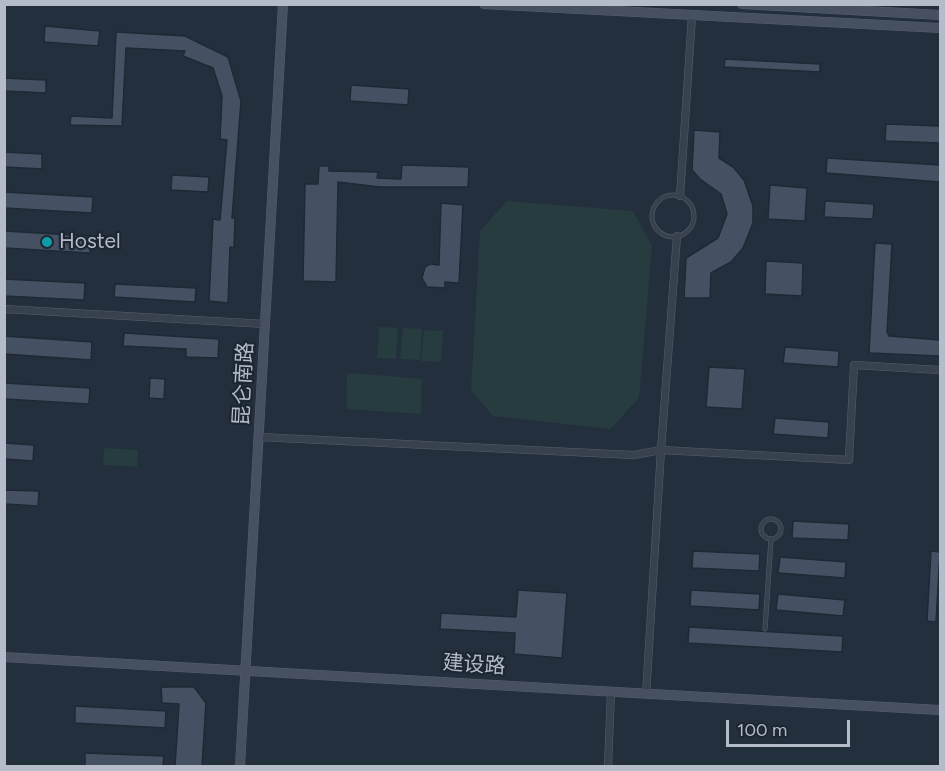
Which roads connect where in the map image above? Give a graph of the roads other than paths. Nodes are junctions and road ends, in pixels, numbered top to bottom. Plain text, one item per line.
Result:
1 (283, 4) edge
2 (484, 4) edge
3 (742, 4) edge
4 (940, 15) edge
5 (692, 16) junction
6 (940, 28) edge
7 (680, 196) junction
8 (678, 236) junction
9 (4, 309) edge
10 (266, 324) junction
11 (940, 370) edge
12 (259, 438) junction
13 (661, 450) junction
14 (771, 539) junction
15 (765, 629) dead end
16 (4, 657) edge
17 (247, 668) junction
18 (611, 693) junction
19 (646, 695) junction
20 (940, 711) edge
21 (240, 766) edge
22 (608, 766) edge

1 - 10 main road, 昆仑南路
2 - 5 main road
3 - 4 main road
5 - 6 main road
5 - 7 street
7 - 8 lane
7 - 8 lane
8 - 13 street
9 - 10 street
10 - 12 main road, 昆仑南路
11 - 13 street
12 - 13 street
12 - 17 main road, 昆仑南路
13 - 19 street
14 - 14 lane
14 - 15 lane
16 - 17 main road, 建设路
17 - 18 main road, 建设路
17 - 21 main road, 昆仑南路
18 - 19 main road, 建设路
18 - 22 street
19 - 20 main road, 建设路

